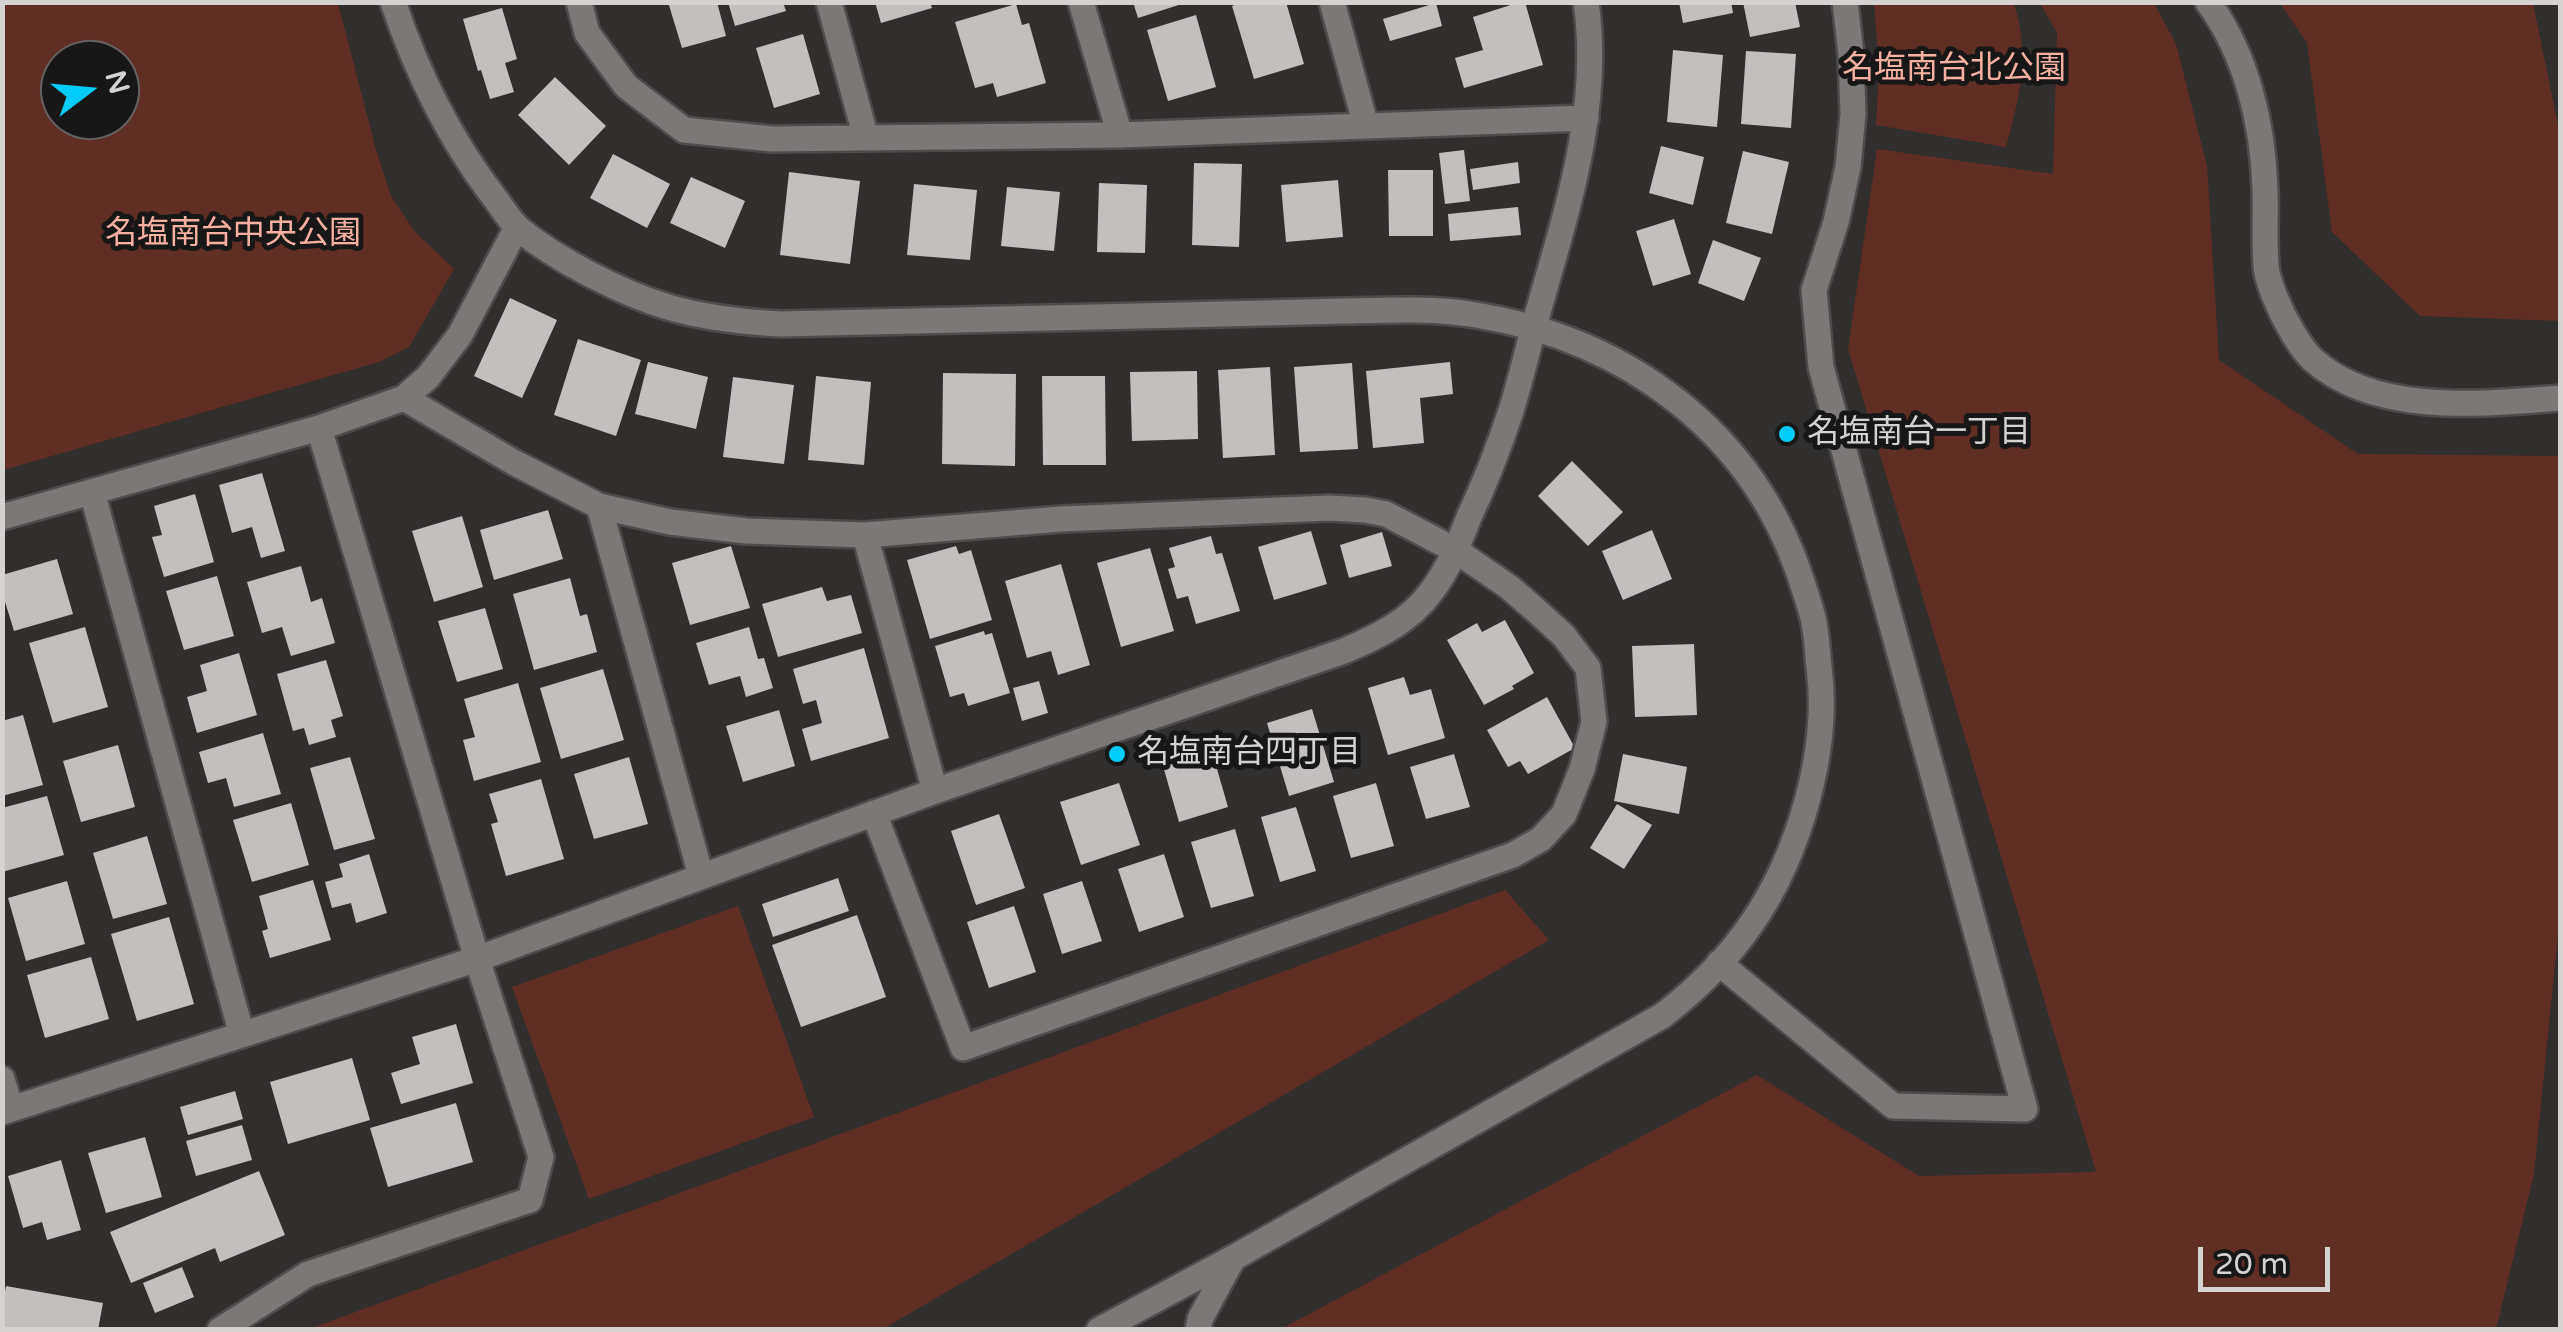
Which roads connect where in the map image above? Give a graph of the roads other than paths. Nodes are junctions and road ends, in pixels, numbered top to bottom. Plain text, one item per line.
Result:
1 (393, 2) edge
2 (579, 2) edge
3 (829, 2) edge
4 (1081, 2) edge
5 (1332, 2) edge
6 (1586, 2) edge
7 (1846, 2) edge
8 (2208, 2) edge
9 (1586, 118) junction
10 (1366, 126) junction
11 (1120, 135) junction
12 (866, 138) junction
13 (517, 227) junction
14 (1533, 329) junction
15 (404, 398) junction
16 (2557, 398) edge
17 (319, 428) junction
18 (92, 492) junction
19 (599, 506) junction
20 (2, 518) edge
21 (865, 535) junction
22 (1455, 550) junction
23 (935, 791) junction
24 (874, 813) junction
25 (701, 876) junction
26 (477, 959) junction
27 (1719, 963) junction
28 (242, 1035) junction
29 (2, 1079) edge
30 (7, 1110) edge
31 (1233, 1258) junction
32 (220, 1330) edge
33 (1099, 1330) edge
34 (1198, 1330) edge

1 - 13 street
2 - 12 street
3 - 12 street
4 - 11 street
5 - 10 street
6 - 9 street
7 - 27 street
8 - 16 street
9 - 10 street
9 - 14 street
10 - 11 street
11 - 12 street
13 - 14 street
13 - 15 street
14 - 22 street
14 - 27 street
15 - 17 street
15 - 19 street
17 - 18 street
17 - 26 street
18 - 20 street
18 - 28 street
19 - 21 street
19 - 25 street
21 - 22 street
21 - 23 street
22 - 23 street
22 - 24 street
23 - 24 street
24 - 25 street
25 - 26 street
26 - 28 street
26 - 32 street
27 - 31 street
28 - 30 street
29 - 30 street
31 - 33 street
31 - 34 street

